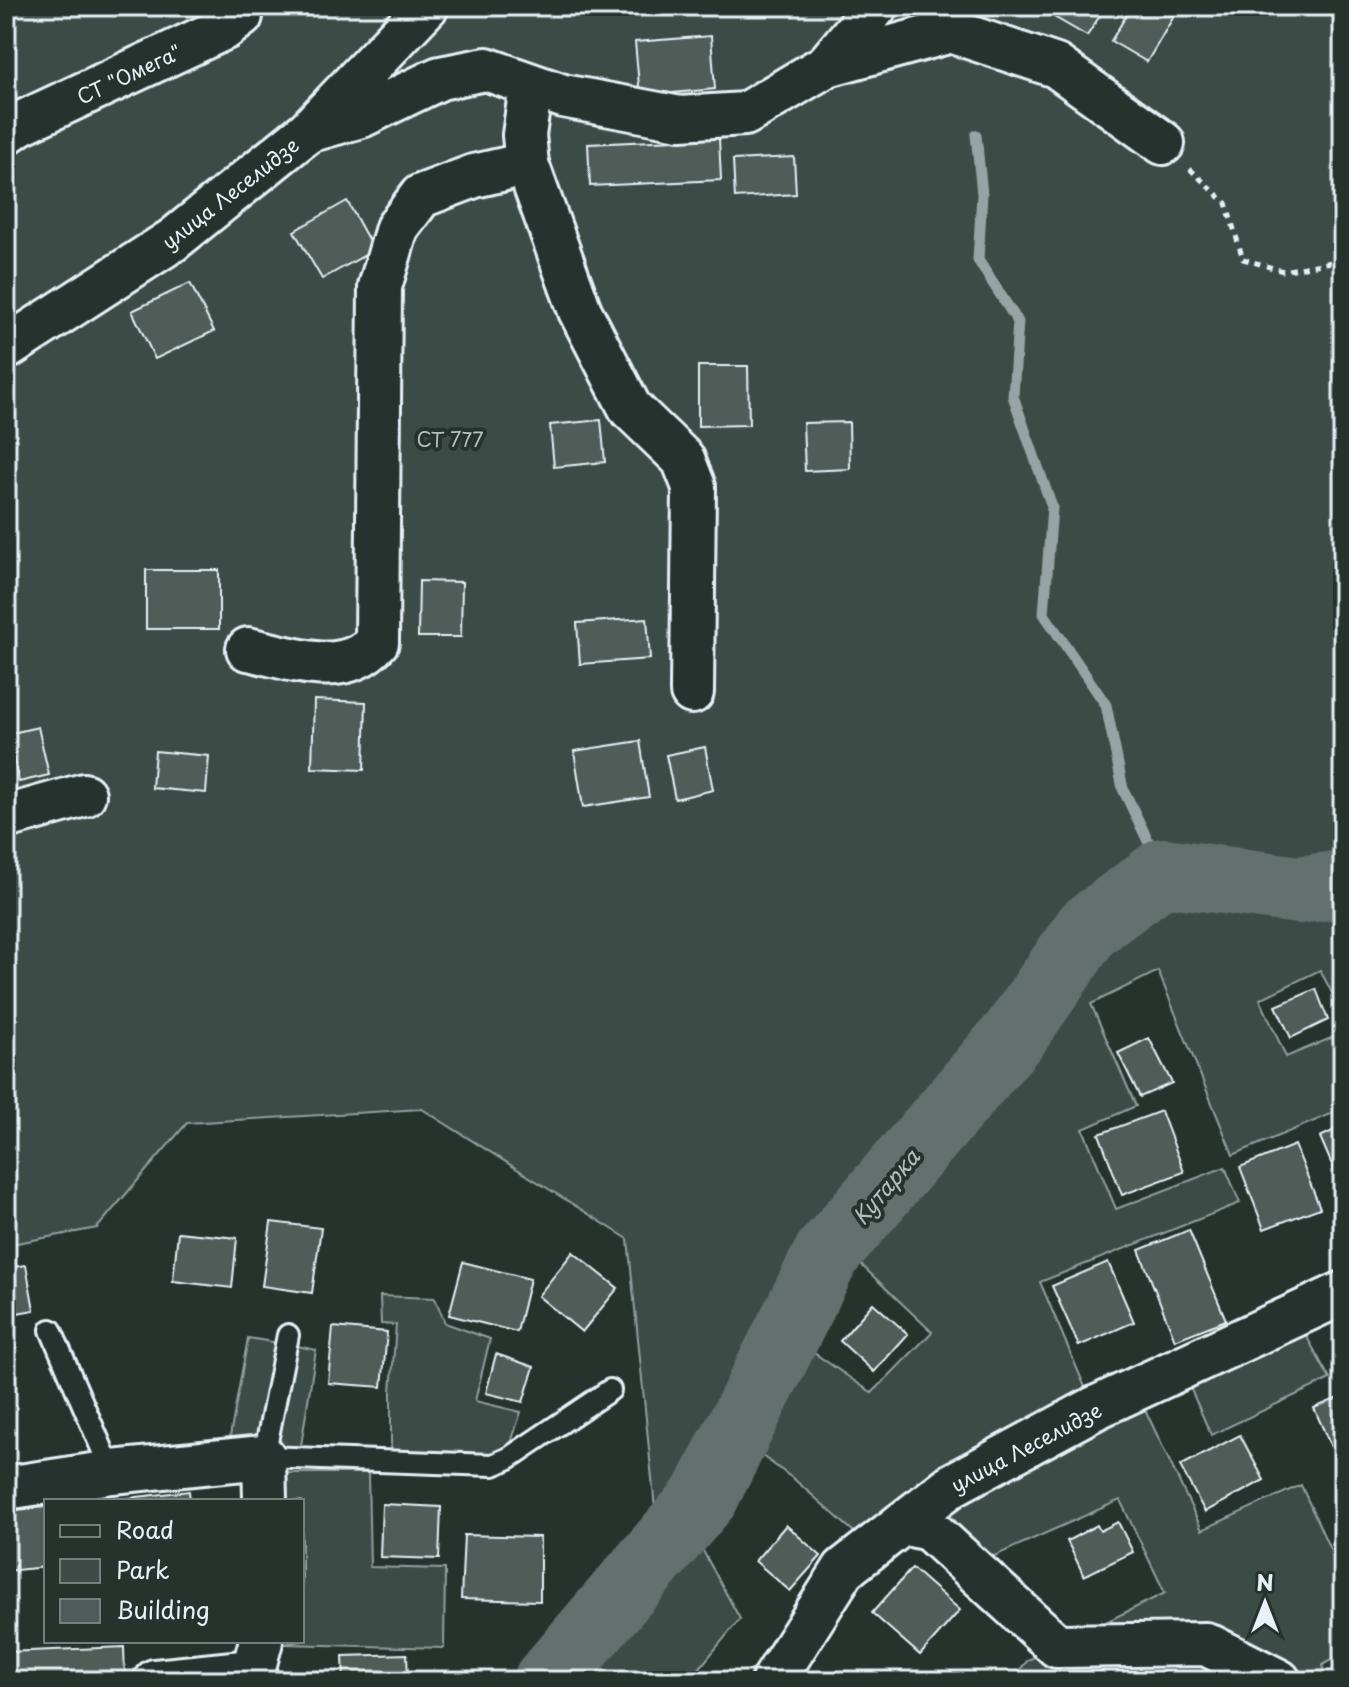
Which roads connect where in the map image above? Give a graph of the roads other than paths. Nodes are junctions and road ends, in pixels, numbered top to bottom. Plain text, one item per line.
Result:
1 (242, 6) edge
2 (427, 6) edge
3 (876, 6) edge
4 (827, 65) junction
5 (531, 86) junction
6 (308, 131) junction
7 (6, 133) edge
8 (1163, 143) road end
9 (527, 164) junction
10 (6, 348) edge
11 (248, 649) dead end
12 (692, 692) dead end
13 (84, 795) dead end
14 (6, 817) edge
15 (1343, 1293) edge
16 (51, 1330) dead end
17 (288, 1335) dead end
18 (610, 1390) dead end
19 (264, 1457) junction
20 (112, 1472) junction
21 (6, 1488) edge
22 (265, 1499) edge
23 (903, 1523) junction
24 (260, 1643) edge
25 (155, 1681) edge
26 (773, 1681) edge
27 (1279, 1681) edge

1 - 7 street, СТ "Омега"
2 - 6 street, улица Леселидзе
3 - 4 street
4 - 5 street
4 - 8 street
5 - 6 street
5 - 9 street
6 - 10 street, улица Леселидзе
9 - 11 street
9 - 12 street
13 - 14 street
15 - 23 street, улица Леселидзе
16 - 20 lane
17 - 19 lane
18 - 19 lane
19 - 20 street
19 - 22 street
20 - 21 street
23 - 26 street, улица Леселидзе
23 - 27 street
24 - 25 street

